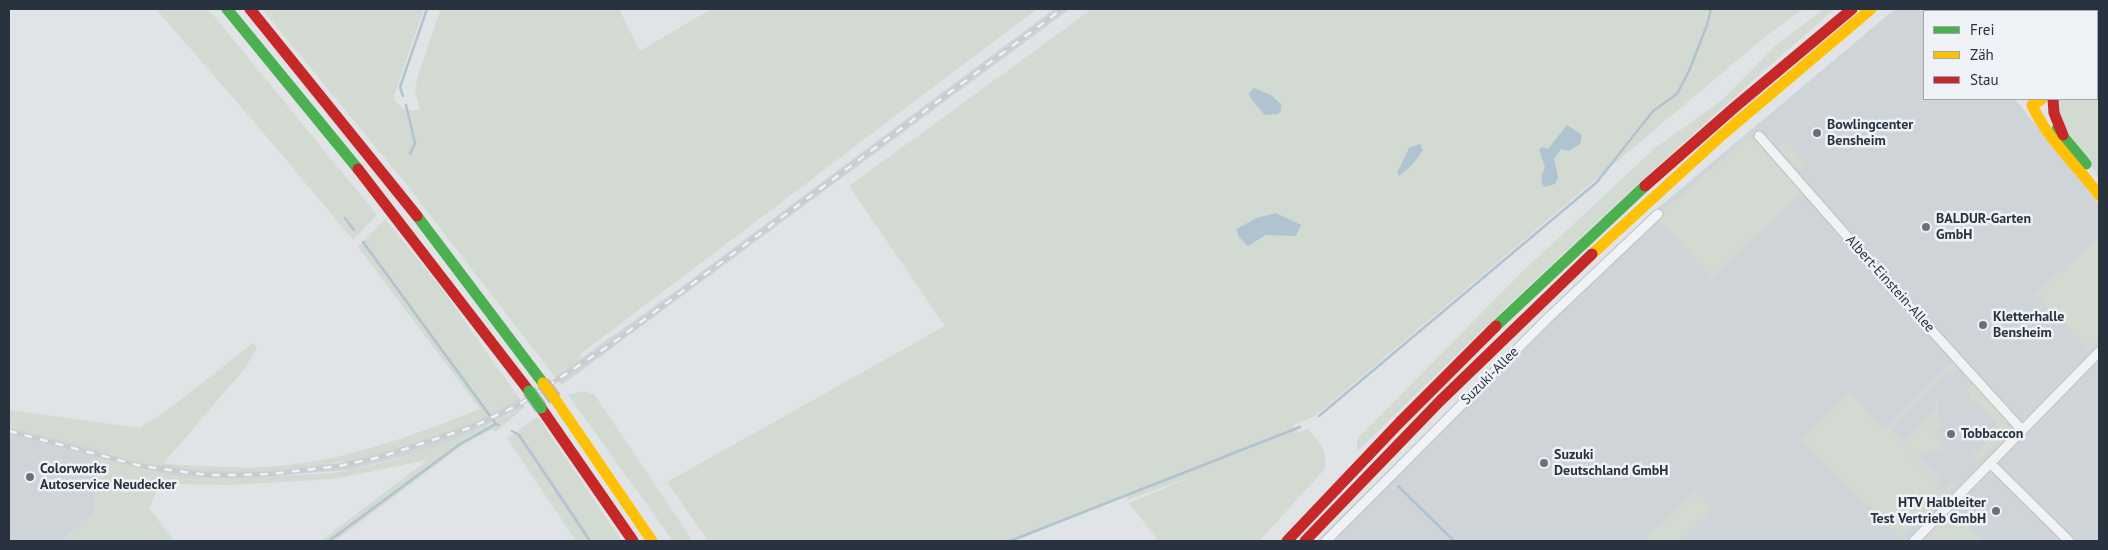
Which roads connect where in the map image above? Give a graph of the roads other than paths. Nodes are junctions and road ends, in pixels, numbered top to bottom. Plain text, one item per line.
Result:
1 (216, 9) edge
2 (227, 9) edge
3 (250, 9) edge
4 (1852, 9) edge
5 (1871, 9) edge
6 (256, 45) junction
7 (2052, 100) edge
8 (2034, 101) edge
9 (2063, 135) junction
10 (1759, 136) dead end
11 (2099, 182) edge
12 (2099, 195) edge
13 (1658, 214) dead end
14 (2099, 352) edge
15 (2022, 430) junction
16 (1990, 463) junction
17 (633, 541) edge
18 (652, 541) edge
19 (1287, 541) edge
20 (1305, 541) edge
21 (1326, 541) edge
22 (1914, 541) edge
23 (2069, 541) edge

1 - 6 main road
2 - 6 main road
3 - 18 main road, bridge
4 - 19 main road
5 - 20 main road
6 - 17 main road, bridge
7 - 9 main road
8 - 9 main road
8 - 12 main road
9 - 11 main road
10 - 15 street, Albert-Einstein-Allee
13 - 21 street, Suzuki-Allee
14 - 15 street
15 - 16 street
16 - 22 street
16 - 23 street

